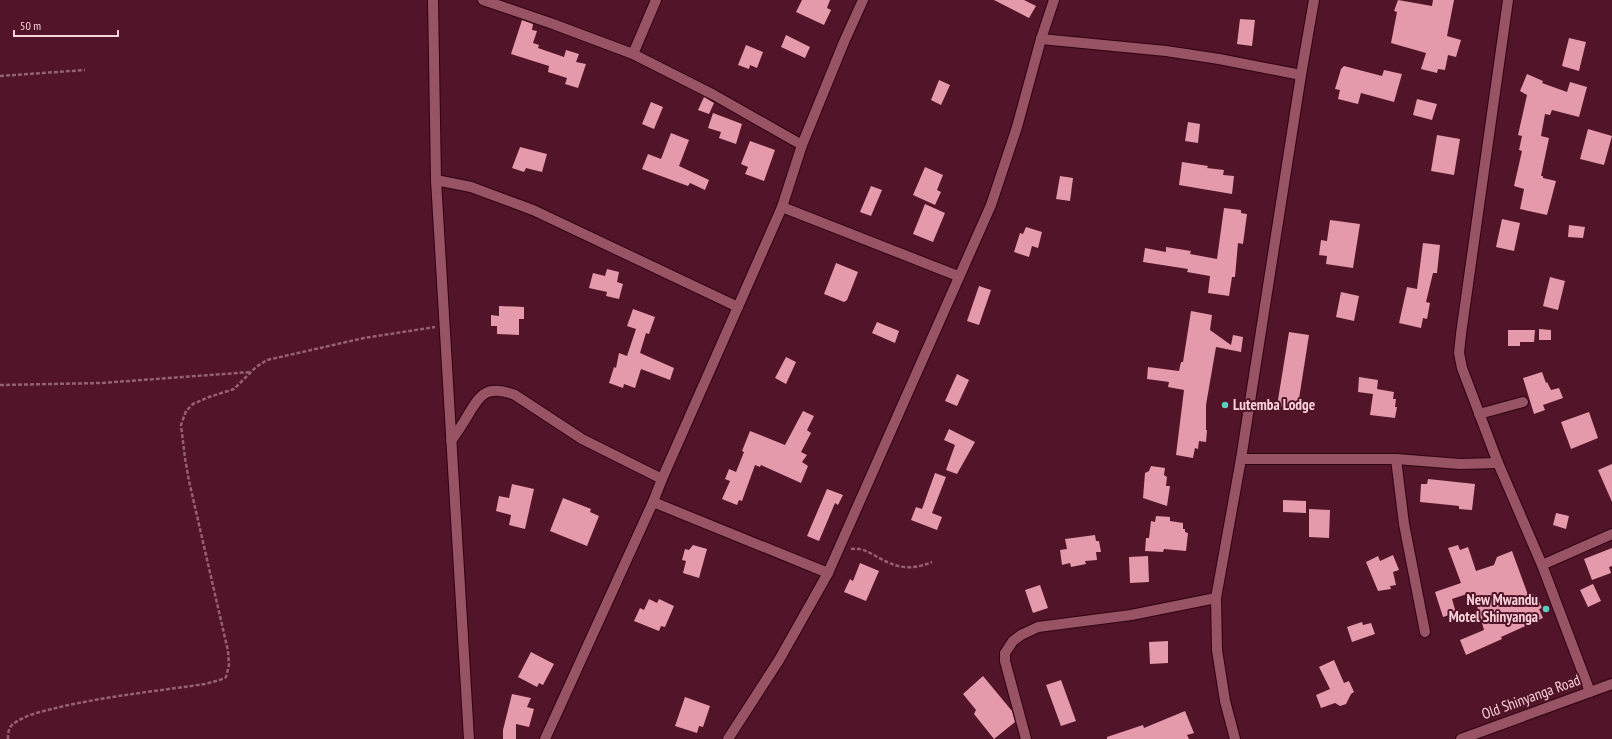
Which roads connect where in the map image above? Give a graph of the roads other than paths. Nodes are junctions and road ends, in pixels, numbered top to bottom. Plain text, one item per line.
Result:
1 (433, 0) edge
2 (483, 0) edge
3 (656, 0) edge
4 (863, 0) edge
5 (1054, 0) edge
6 (1314, 0) edge
7 (1508, 0) edge
8 (1041, 40) junction
9 (633, 54) junction
10 (1301, 75) junction
11 (802, 145) junction
12 (436, 180) junction
13 (782, 207) junction
14 (958, 276) junction
15 (738, 307) junction
16 (1523, 402) dead end
17 (1479, 414) junction
18 (451, 441) junction
19 (1241, 459) junction
20 (1396, 459) junction
21 (1498, 463) junction
22 (662, 479) junction
23 (653, 502) junction
24 (1612, 534) edge
25 (1542, 565) junction
26 (828, 573) junction
27 (1216, 598) junction
28 (1424, 632) dead end
29 (1612, 684) edge
30 (1590, 692) junction
31 (469, 739) edge
32 (545, 739) edge
33 (728, 739) edge
34 (1026, 739) edge
35 (1236, 739) edge
36 (1461, 739) edge

1 - 12 street
2 - 9 street
3 - 9 street
4 - 11 street
5 - 8 street
6 - 10 street
7 - 17 street
8 - 10 street
8 - 14 street
9 - 11 street
10 - 19 street
11 - 13 street
12 - 15 street
12 - 18 street
13 - 14 street
13 - 15 street
14 - 26 street
15 - 22 street
16 - 17 street
17 - 21 street
18 - 22 street
18 - 31 street
19 - 20 street
19 - 27 street
20 - 21 street
20 - 28 street
21 - 25 street
22 - 23 street
23 - 26 street
23 - 32 street
24 - 25 street
25 - 30 street
26 - 33 street
27 - 34 street
27 - 35 street
29 - 30 street, Old Shinyanga Road
30 - 36 street, Old Shinyanga Road

